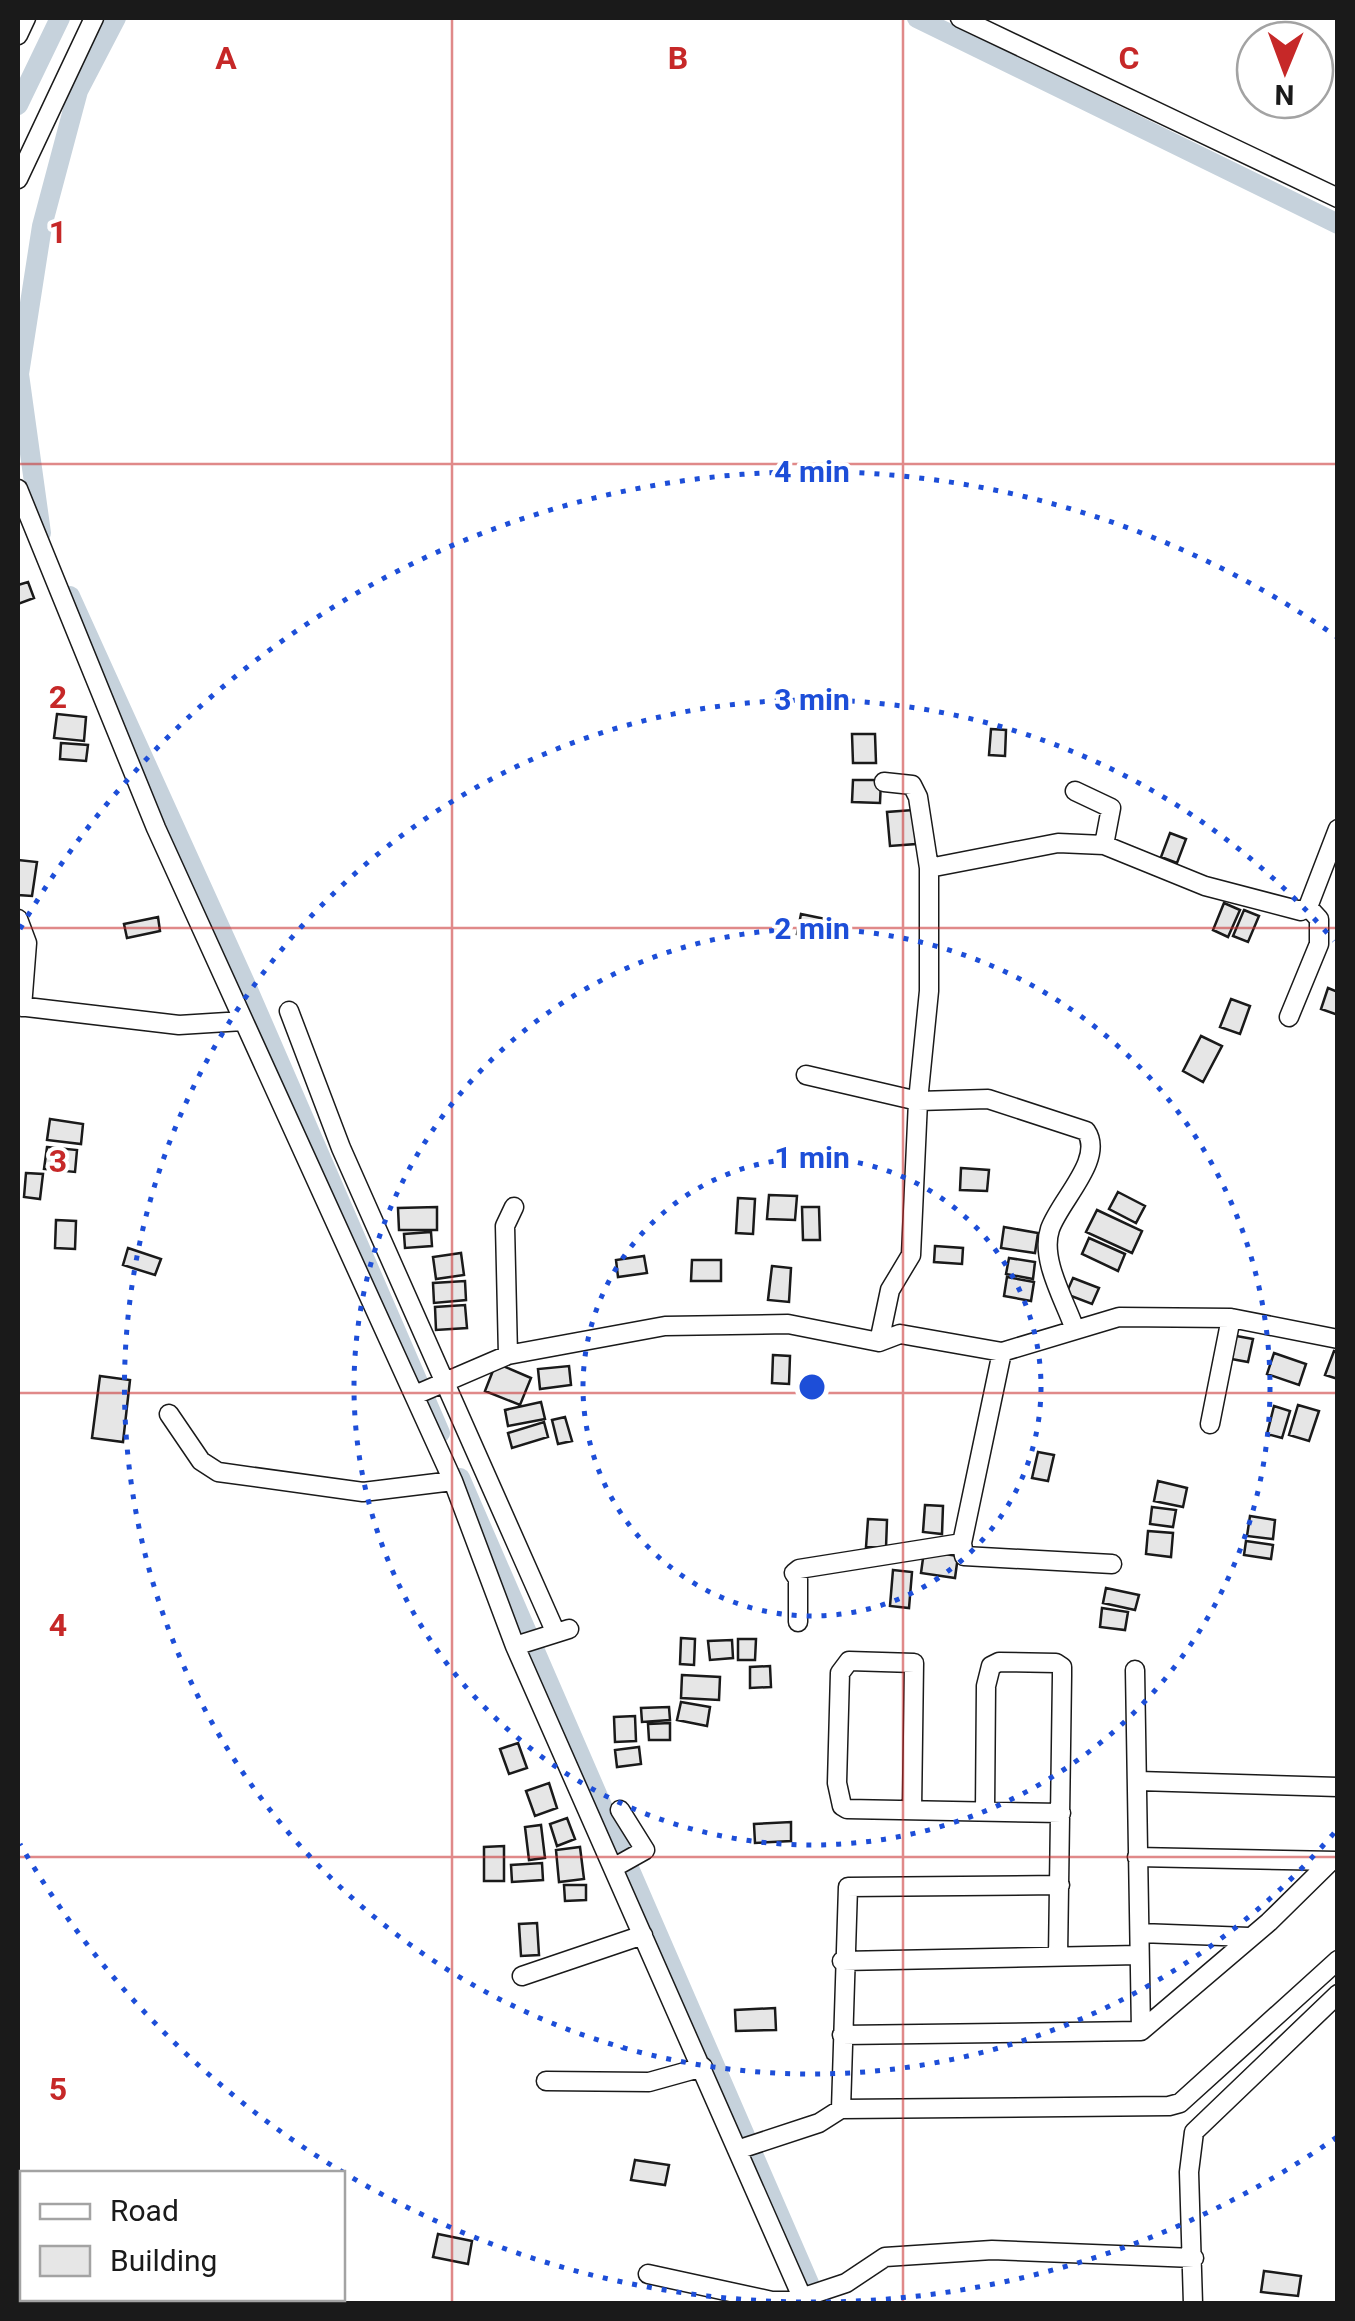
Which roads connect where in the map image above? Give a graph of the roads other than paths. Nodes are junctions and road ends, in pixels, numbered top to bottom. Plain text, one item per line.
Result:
1 (26, 18) edge
2 (94, 18) edge
3 (960, 18) edge
4 (18, 35) edge
5 (18, 178) edge
6 (1338, 198) edge
7 (18, 489) edge
8 (884, 782) dead end
9 (1075, 792) dead end
10 (1338, 829) edge
11 (1104, 846) junction
12 (929, 868) junction
13 (1308, 907) junction
14 (18, 920) edge
15 (20, 1006) edge
16 (289, 1010) dead end
17 (1289, 1017) dead end
18 (243, 1020) junction
19 (806, 1075) dead end
20 (918, 1101) junction
21 (514, 1207) dead end
22 (399, 1283) junction
23 (372, 1295) junction
24 (1230, 1318) junction
25 (1074, 1327) junction
26 (1338, 1338) edge
27 (879, 1342) junction
28 (1002, 1352) junction
29 (508, 1356) junction
30 (444, 1384) junction
31 (417, 1394) junction
32 (169, 1414) dead end
33 (1210, 1424) dead end
34 (453, 1482) junction
35 (496, 1503) junction
36 (470, 1514) junction
37 (962, 1544) junction
38 (1112, 1564) dead end
39 (798, 1622) dead end
40 (521, 1643) junction
41 (1136, 1670) dead end
42 (1140, 1781) junction
43 (1338, 1786) edge
44 (620, 1810) dead end
45 (912, 1810) junction
46 (985, 1811) junction
47 (1061, 1813) junction
48 (1136, 1856) junction
49 (1334, 1861) edge
50 (616, 1866) junction
51 (1060, 1885) junction
52 (1140, 1932) junction
53 (643, 1935) junction
54 (1249, 1937) junction
55 (1138, 1955) junction
56 (1058, 1957) junction
57 (842, 1960) junction
58 (1338, 1960) edge
59 (522, 1976) dead end
60 (1338, 1994) edge
61 (1141, 2031) junction
62 (842, 2035) junction
63 (703, 2067) junction
64 (546, 2081) dead end
65 (841, 2108) junction
66 (741, 2149) junction
67 (1194, 2258) junction
68 (648, 2274) dead end
69 (806, 2299) edge
70 (1193, 2304) edge

1 - 4 street
2 - 5 street
3 - 6 street
7 - 18 street
8 - 12 street
9 - 11 street
10 - 13 street
11 - 12 street
11 - 13 street
12 - 20 street
13 - 17 street
14 - 15 street
15 - 18 street
16 - 22 street
18 - 23 street
19 - 20 street
20 - 25 street
20 - 27 street
21 - 29 street
22 - 23 street
22 - 30 street
23 - 31 street
24 - 25 street
24 - 26 street
24 - 33 street
25 - 28 street
27 - 28 street
27 - 29 street
28 - 37 street
29 - 30 street
30 - 31 street
30 - 35 street
31 - 34 street
32 - 34 street
34 - 36 street
35 - 36 street
35 - 40 street
36 - 40 street
37 - 38 street
37 - 39 street
40 - 50 street
41 - 42 street
42 - 43 street
42 - 48 street
44 - 50 street
45 - 45 street
45 - 46 street
46 - 47 street
46 - 47 street
47 - 51 street
48 - 49 street
48 - 52 street
49 - 54 street
50 - 53 street
51 - 56 street
51 - 57 street
52 - 54 street
52 - 55 street
53 - 59 street
53 - 63 street
54 - 61 street
55 - 56 street
55 - 61 street
56 - 57 street
57 - 62 street
58 - 65 street
60 - 67 street
61 - 62 street
62 - 65 street
63 - 64 street
63 - 66 street
65 - 66 street
66 - 69 street
67 - 69 street
67 - 70 street
68 - 69 street

